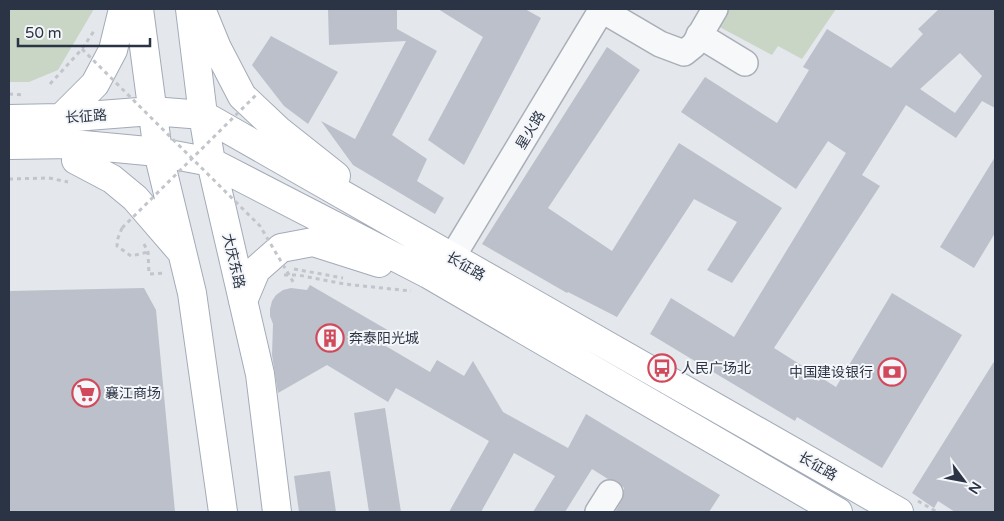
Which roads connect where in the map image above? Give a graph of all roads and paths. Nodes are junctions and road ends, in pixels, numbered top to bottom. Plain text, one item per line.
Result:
1 (123, 9) edge
2 (139, 9) edge
3 (190, 9) edge
4 (201, 9) edge
5 (602, 9) edge
6 (715, 9) edge
7 (96, 28) dead end
8 (699, 35) junction
9 (82, 49) junction
10 (94, 51) dead end
11 (745, 63) dead end
12 (86, 66) dead end
13 (50, 84) dead end
14 (9, 94) edge
15 (25, 95) dead end
16 (256, 95) dead end
17 (152, 111) junction
18 (203, 115) junction
19 (61, 118) junction
20 (9, 120) edge
21 (9, 145) edge
22 (148, 151) junction
23 (9, 159) edge
24 (202, 161) junction
25 (72, 162) junction
26 (9, 179) edge
27 (126, 212) dead end
28 (138, 221) dead end
29 (456, 251) junction
30 (183, 254) junction
31 (285, 267) junction
32 (159, 274) dead end
33 (282, 275) dead end
34 (343, 278) dead end
35 (420, 283) junction
36 (295, 285) dead end
37 (243, 301) junction
38 (529, 302) junction
39 (830, 510) edge
40 (223, 512) edge
41 (277, 512) edge
42 (898, 512) edge

1 - 19 main road
2 - 17 main road
3 - 18 main road, 大庆东路
4 - 29 main road
5 - 8 street
5 - 29 street, 星火路
6 - 8 street
7 - 9 path
8 - 11 street
9 - 13 path
9 - 24 path, bridge
10 - 12 path
14 - 15 path
16 - 24 path, bridge
17 - 18 main road, 长征路
17 - 19 main road, 长征路
17 - 22 main road
18 - 24 main road, 大庆东路
18 - 38 main road, 长征路
19 - 20 main road, 长征路
21 - 25 main road
22 - 24 main road, 长征路
22 - 25 main road, 长征路
22 - 30 main road
23 - 25 main road, 长征路
24 - 31 path, bridge
24 - 32 path, bridge
24 - 35 main road, 长征路
24 - 37 main road, 大庆东路
25 - 26 path
25 - 30 main road
27 - 28 path
29 - 38 main road
30 - 40 main road
31 - 34 path
31 - 36 path, bridge
33 - 35 path
35 - 37 main road
35 - 39 main road, 长征路
37 - 41 main road, 大庆东路
38 - 42 main road, 长征路

